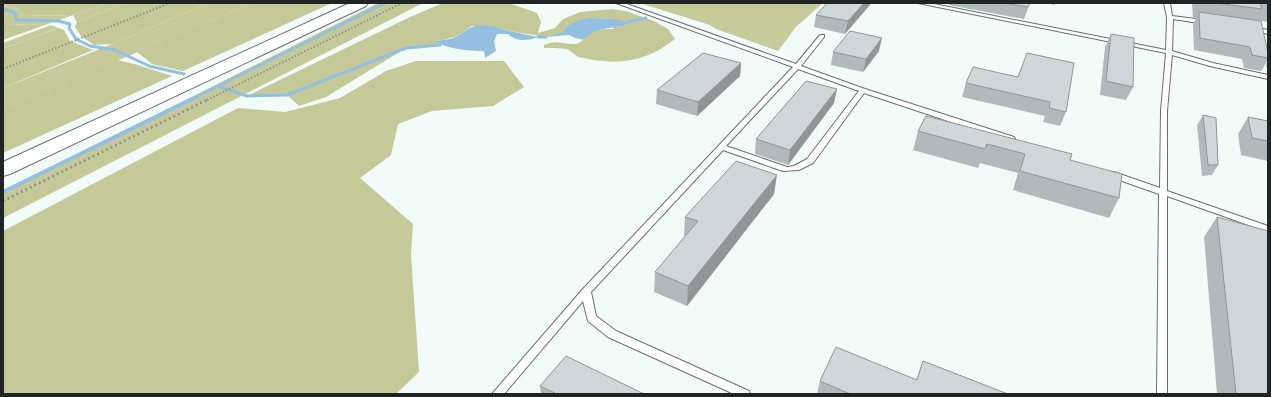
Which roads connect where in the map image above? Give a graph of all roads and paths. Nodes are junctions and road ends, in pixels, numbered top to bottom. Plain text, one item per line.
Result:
1 (170, 3) edge
2 (361, 3) edge
3 (402, 3) edge
4 (619, 3) edge
5 (921, 3) edge
6 (1167, 3) edge
7 (1170, 17) junction
8 (1211, 22) edge
9 (1247, 28) edge
10 (1268, 32) edge
11 (822, 36) dead end
12 (1169, 52) junction
13 (798, 66) junction
14 (3, 69) edge
15 (1268, 77) edge
16 (863, 90) junction
17 (1019, 142) edge
18 (721, 147) junction
19 (3, 170) edge
20 (1106, 172) edge
21 (1163, 193) junction
22 (3, 201) edge
23 (1268, 229) edge
24 (586, 291) junction
25 (497, 394) edge
26 (745, 394) edge
27 (1162, 394) edge

1 - 14 path
2 - 19 main road
3 - 22 path
4 - 13 lane
5 - 12 lane
6 - 7 lane
7 - 8 lane
7 - 12 lane
9 - 10 lane
11 - 13 lane
12 - 15 lane
12 - 21 lane
13 - 16 lane
13 - 18 lane
16 - 17 lane
16 - 18 lane
18 - 24 lane
20 - 21 lane
21 - 23 lane
21 - 27 lane
24 - 25 lane
24 - 26 lane

